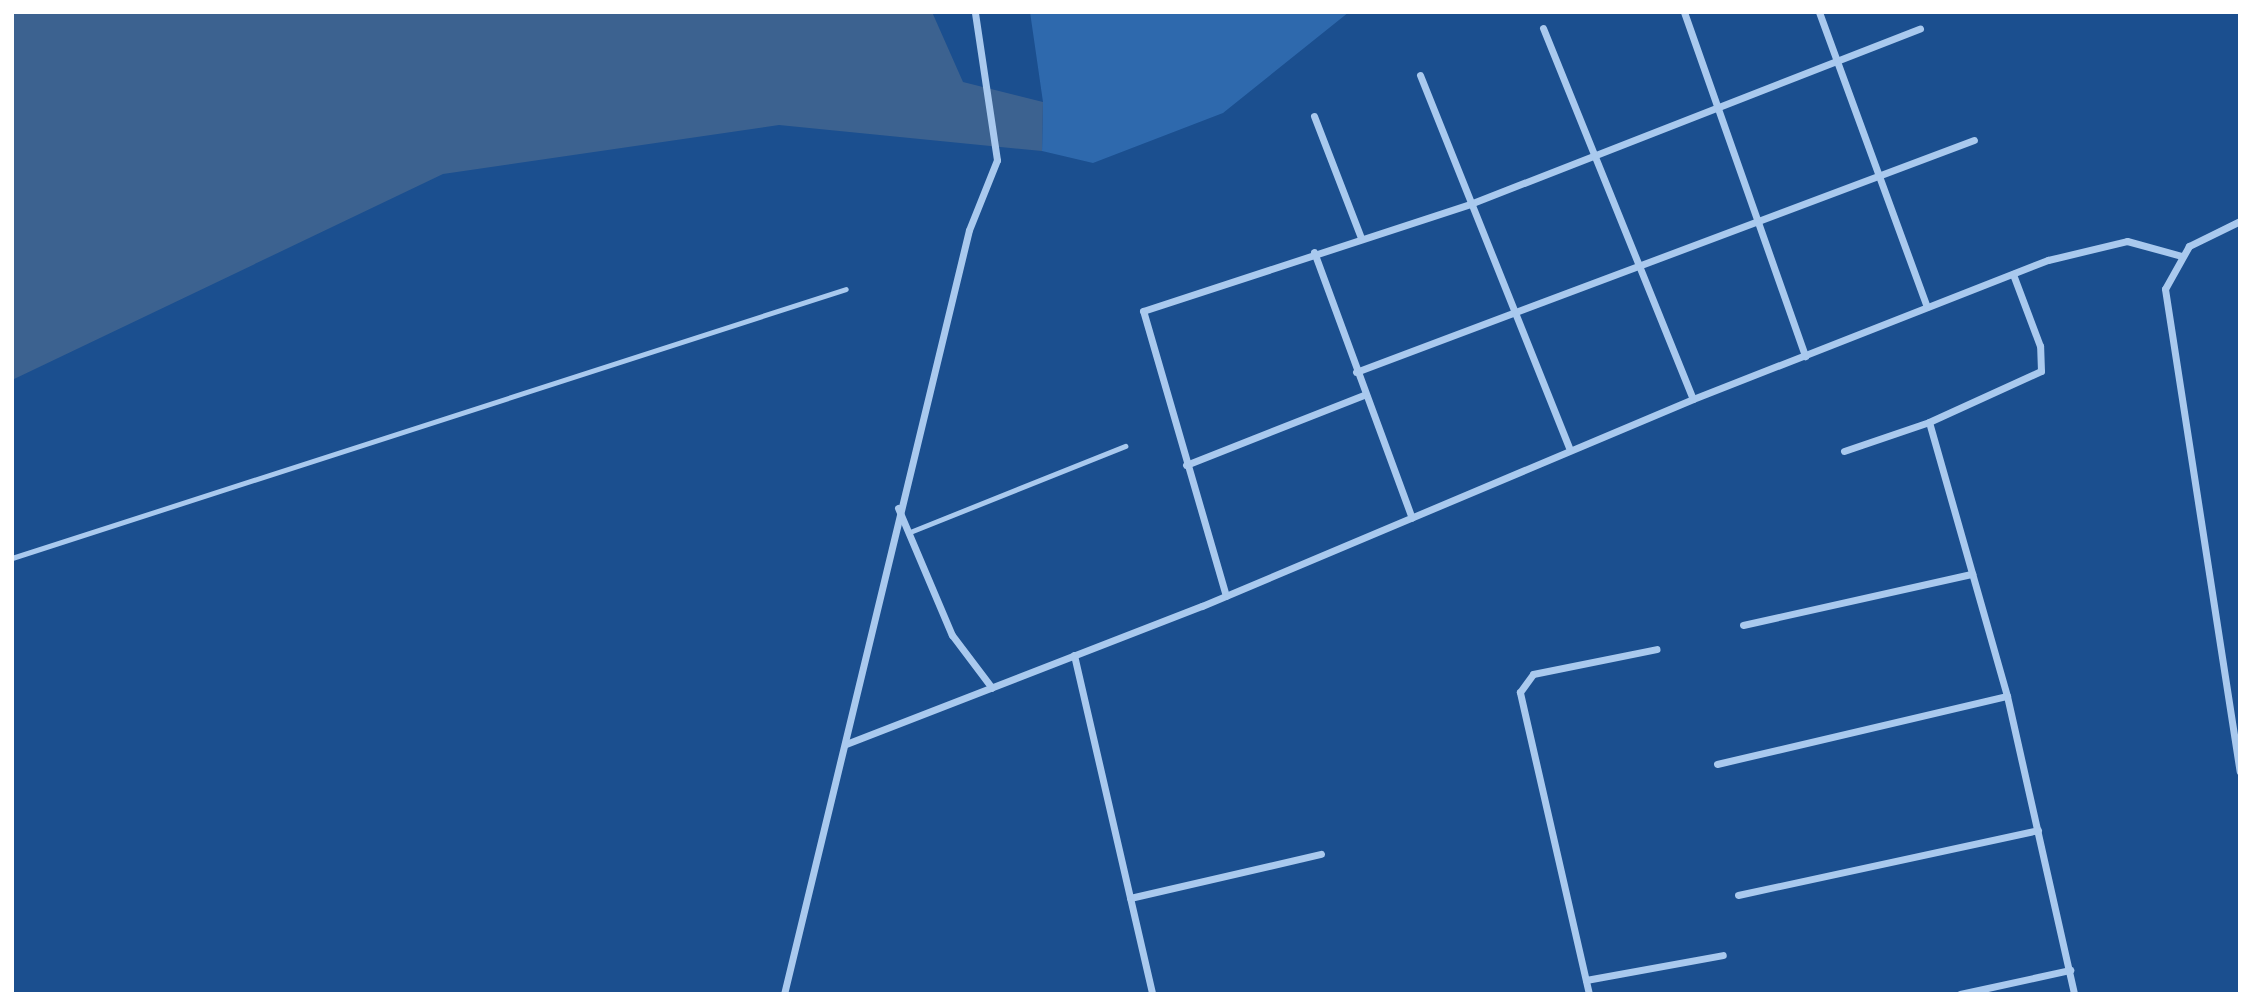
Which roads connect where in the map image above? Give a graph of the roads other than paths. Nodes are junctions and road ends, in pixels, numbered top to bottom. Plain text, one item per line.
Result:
1 (975, 12) edge
2 (1685, 12) edge
3 (1819, 12) edge
4 (1543, 28) dead end
5 (1920, 29) dead end
6 (1836, 59) junction
7 (1420, 75) dead end
8 (1718, 109) junction
9 (1314, 116) dead end
10 (1974, 140) dead end
11 (1599, 155) junction
12 (1878, 174) junction
13 (1469, 204) junction
14 (2240, 221) edge
15 (1758, 222) junction
16 (1361, 238) junction
17 (1314, 252) junction
18 (2182, 256) junction
19 (1643, 266) junction
20 (2013, 274) junction
21 (846, 289) dead end
22 (1927, 307) junction
23 (1516, 316) junction
24 (1805, 356) junction
25 (1356, 372) junction
26 (1364, 395) junction
27 (1693, 399) junction
28 (1929, 422) junction
29 (1125, 446) dead end
30 (1570, 450) junction
31 (1844, 452) dead end
32 (1186, 465) junction
33 (898, 508) junction
34 (1412, 518) junction
35 (911, 532) junction
36 (12, 558) edge
37 (1972, 574) junction
38 (1226, 596) junction
39 (1743, 625) dead end
40 (1657, 649) dead end
41 (1074, 656) junction
42 (992, 688) junction
43 (2007, 696) junction
44 (846, 744) junction
45 (2238, 748) edge
46 (1717, 764) dead end
47 (2240, 771) edge
48 (2038, 830) junction
49 (1321, 854) dead end
50 (1738, 895) dead end
51 (1130, 898) junction
52 (1723, 955) dead end
53 (2070, 970) junction
54 (1586, 979) junction
55 (784, 994) edge
56 (1152, 994) edge
57 (1589, 994) edge
58 (1960, 994) edge
59 (2074, 994) edge

1 - 33 street
2 - 8 street
3 - 6 street
4 - 11 street
5 - 6 street
6 - 8 street
6 - 12 street
7 - 13 street
8 - 11 street
8 - 15 street
9 - 16 street
10 - 12 street
11 - 13 street
11 - 19 street
12 - 15 street
12 - 22 street
13 - 16 street
13 - 23 street
14 - 18 street
15 - 19 street
15 - 24 street
16 - 17 street
17 - 25 street
17 - 32 street
18 - 20 street
18 - 45 street
19 - 23 street
19 - 27 street
20 - 22 street
20 - 28 street
21 - 36 lane
22 - 24 street
23 - 25 street
23 - 30 street
24 - 27 street
25 - 26 street
26 - 32 street
26 - 34 street
27 - 30 street
28 - 31 street
28 - 37 street
29 - 35 lane
30 - 34 street
32 - 38 street
33 - 35 street
33 - 44 street
34 - 38 street
35 - 42 street
37 - 39 street
37 - 43 street
38 - 41 street
40 - 54 street
41 - 42 street
41 - 51 street
42 - 44 street
43 - 46 street
43 - 48 street
44 - 55 street
45 - 47 street
48 - 50 street
48 - 53 street
49 - 51 street
51 - 56 street
52 - 54 street
53 - 58 street
53 - 59 street
54 - 57 street

